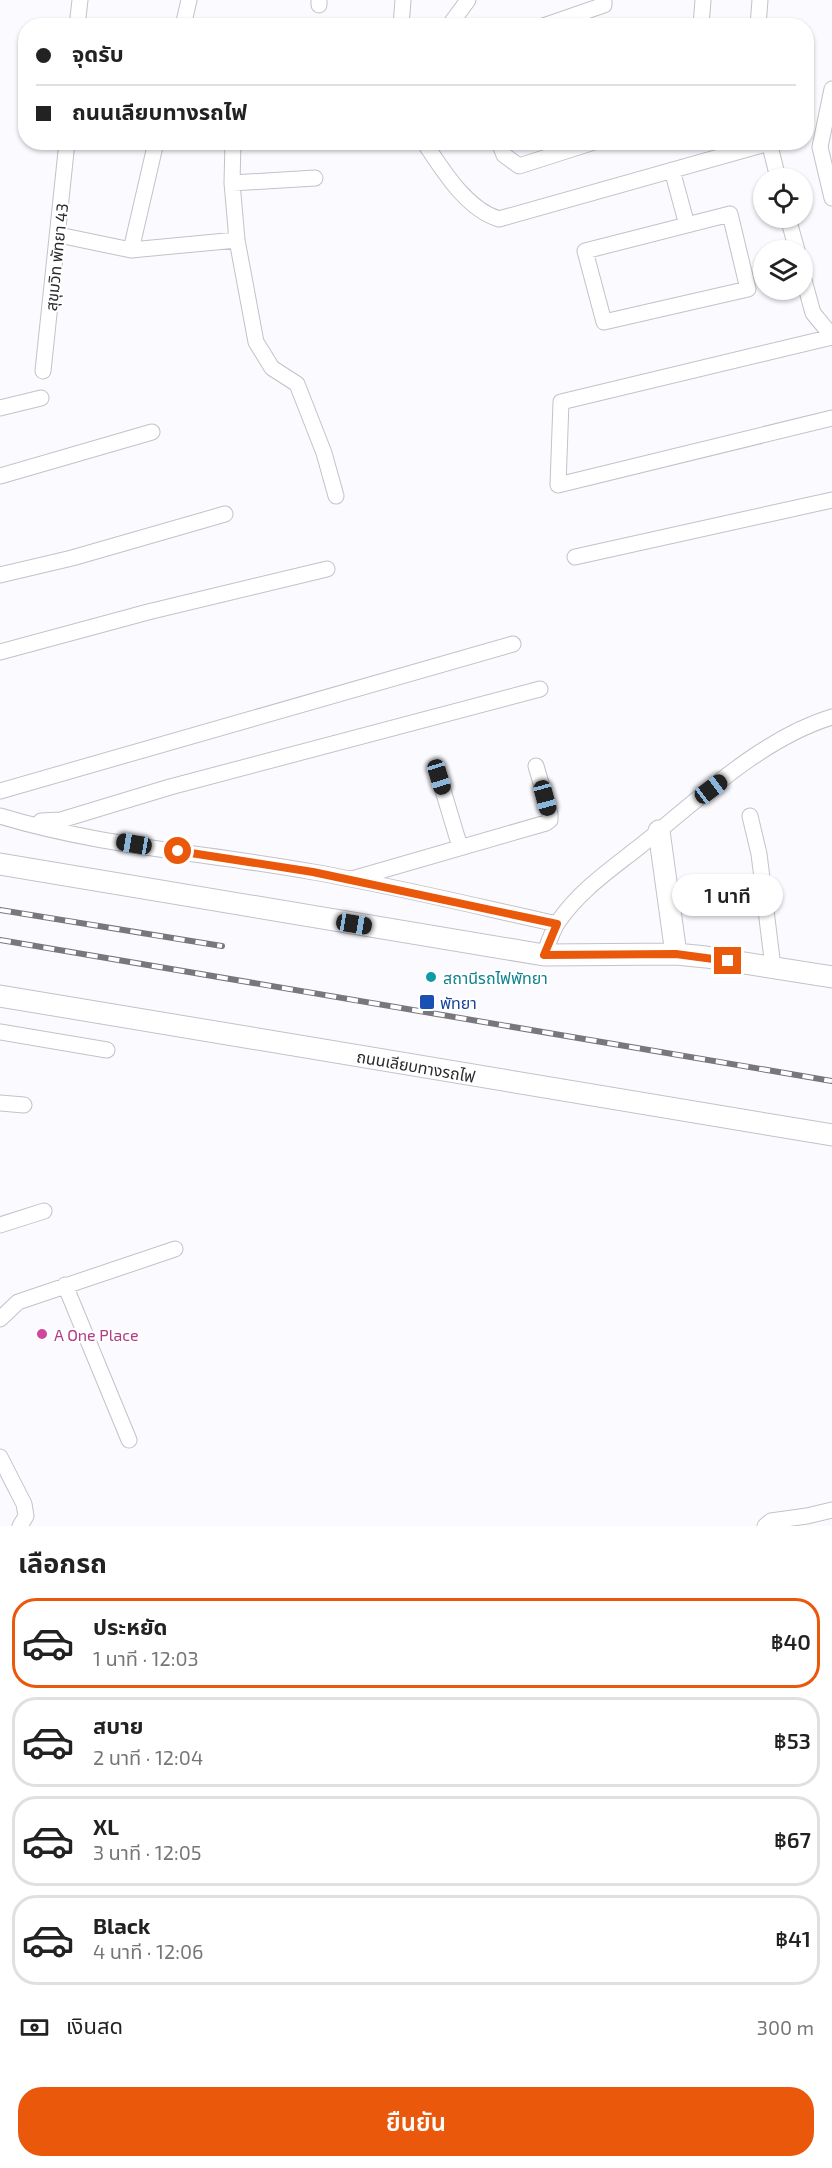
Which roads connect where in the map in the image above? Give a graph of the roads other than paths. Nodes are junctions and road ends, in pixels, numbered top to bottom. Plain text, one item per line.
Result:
1 (80, 0) edge
2 (189, 0) edge
3 (403, 0) edge
4 (468, 0) edge
5 (604, 0) edge
6 (703, 0) edge
7 (760, 0) edge
8 (78, 18) edge
9 (185, 18) edge
10 (402, 18) edge
11 (456, 18) edge
12 (566, 18) edge
13 (702, 18) edge
14 (759, 18) edge
15 (832, 90) edge
16 (66, 150) edge
17 (154, 150) edge
18 (232, 150) edge
19 (430, 150) edge
20 (502, 150) edge
21 (569, 150) edge
22 (744, 150) edge
23 (771, 150) edge
24 (775, 168) edge
25 (672, 170) junction
26 (315, 178) dead end
27 (232, 183) junction
28 (832, 198) edge
29 (687, 225) junction
30 (59, 235) junction
31 (237, 240) junction
32 (131, 250) junction
33 (809, 300) edge
34 (832, 336) edge
35 (43, 371) dead end
36 (41, 398) dead end
37 (0, 408) edge
38 (832, 418) edge
39 (152, 432) dead end
40 (0, 476) edge
41 (336, 496) dead end
42 (832, 500) edge
43 (225, 514) dead end
44 (575, 557) dead end
45 (327, 569) dead end
46 (0, 575) edge
47 (513, 644) dead end
48 (0, 652) edge
49 (540, 689) dead end
50 (832, 717) edge
51 (536, 766) dead end
52 (439, 777) dead end
53 (0, 791) edge
54 (0, 815) edge
55 (750, 816) dead end
56 (659, 831) junction
57 (460, 847) junction
58 (0, 864) edge
59 (349, 879) junction
60 (557, 924) junction
61 (676, 954) junction
62 (544, 955) junction
63 (773, 968) junction
64 (832, 977) edge
65 (0, 996) edge
66 (0, 1032) edge
67 (107, 1050) dead end
68 (0, 1103) edge
69 (24, 1104) dead end
70 (832, 1136) edge
71 (44, 1212) dead end
72 (0, 1225) edge
73 (175, 1249) dead end
74 (65, 1285) junction
75 (0, 1319) edge
76 (129, 1440) dead end
77 (0, 1457) edge
78 (832, 1510) edge
79 (20, 1526) edge
80 (765, 1526) edge

1 - 8 street
2 - 9 street
3 - 10 street
4 - 11 street
5 - 12 street
6 - 13 street
7 - 14 street
15 - 28 street
16 - 30 street, สุขุมวิท พัทยา 43
17 - 32 street
18 - 27 street
19 - 25 street
20 - 21 street
22 - 25 street
23 - 24 street
25 - 29 street
26 - 27 street
27 - 31 street
29 - 29 street
30 - 32 street
30 - 35 street, สุขุมวิท พัทยา 43
31 - 32 street
31 - 41 street
33 - 34 street
34 - 38 street
36 - 37 street
39 - 40 street
42 - 44 street
43 - 46 street
45 - 48 street
47 - 53 street
49 - 54 street
50 - 56 street
51 - 57 street
52 - 57 street
54 - 59 street
55 - 63 street
56 - 60 street
56 - 61 street
57 - 59 street
58 - 62 street
59 - 60 street
60 - 62 street
61 - 62 street
61 - 63 street
63 - 64 street
65 - 70 street, ถนนเลียบทางรถไฟ
66 - 67 street
68 - 69 street
71 - 72 street
73 - 74 street
74 - 75 street
74 - 76 street
77 - 79 street
78 - 80 street

